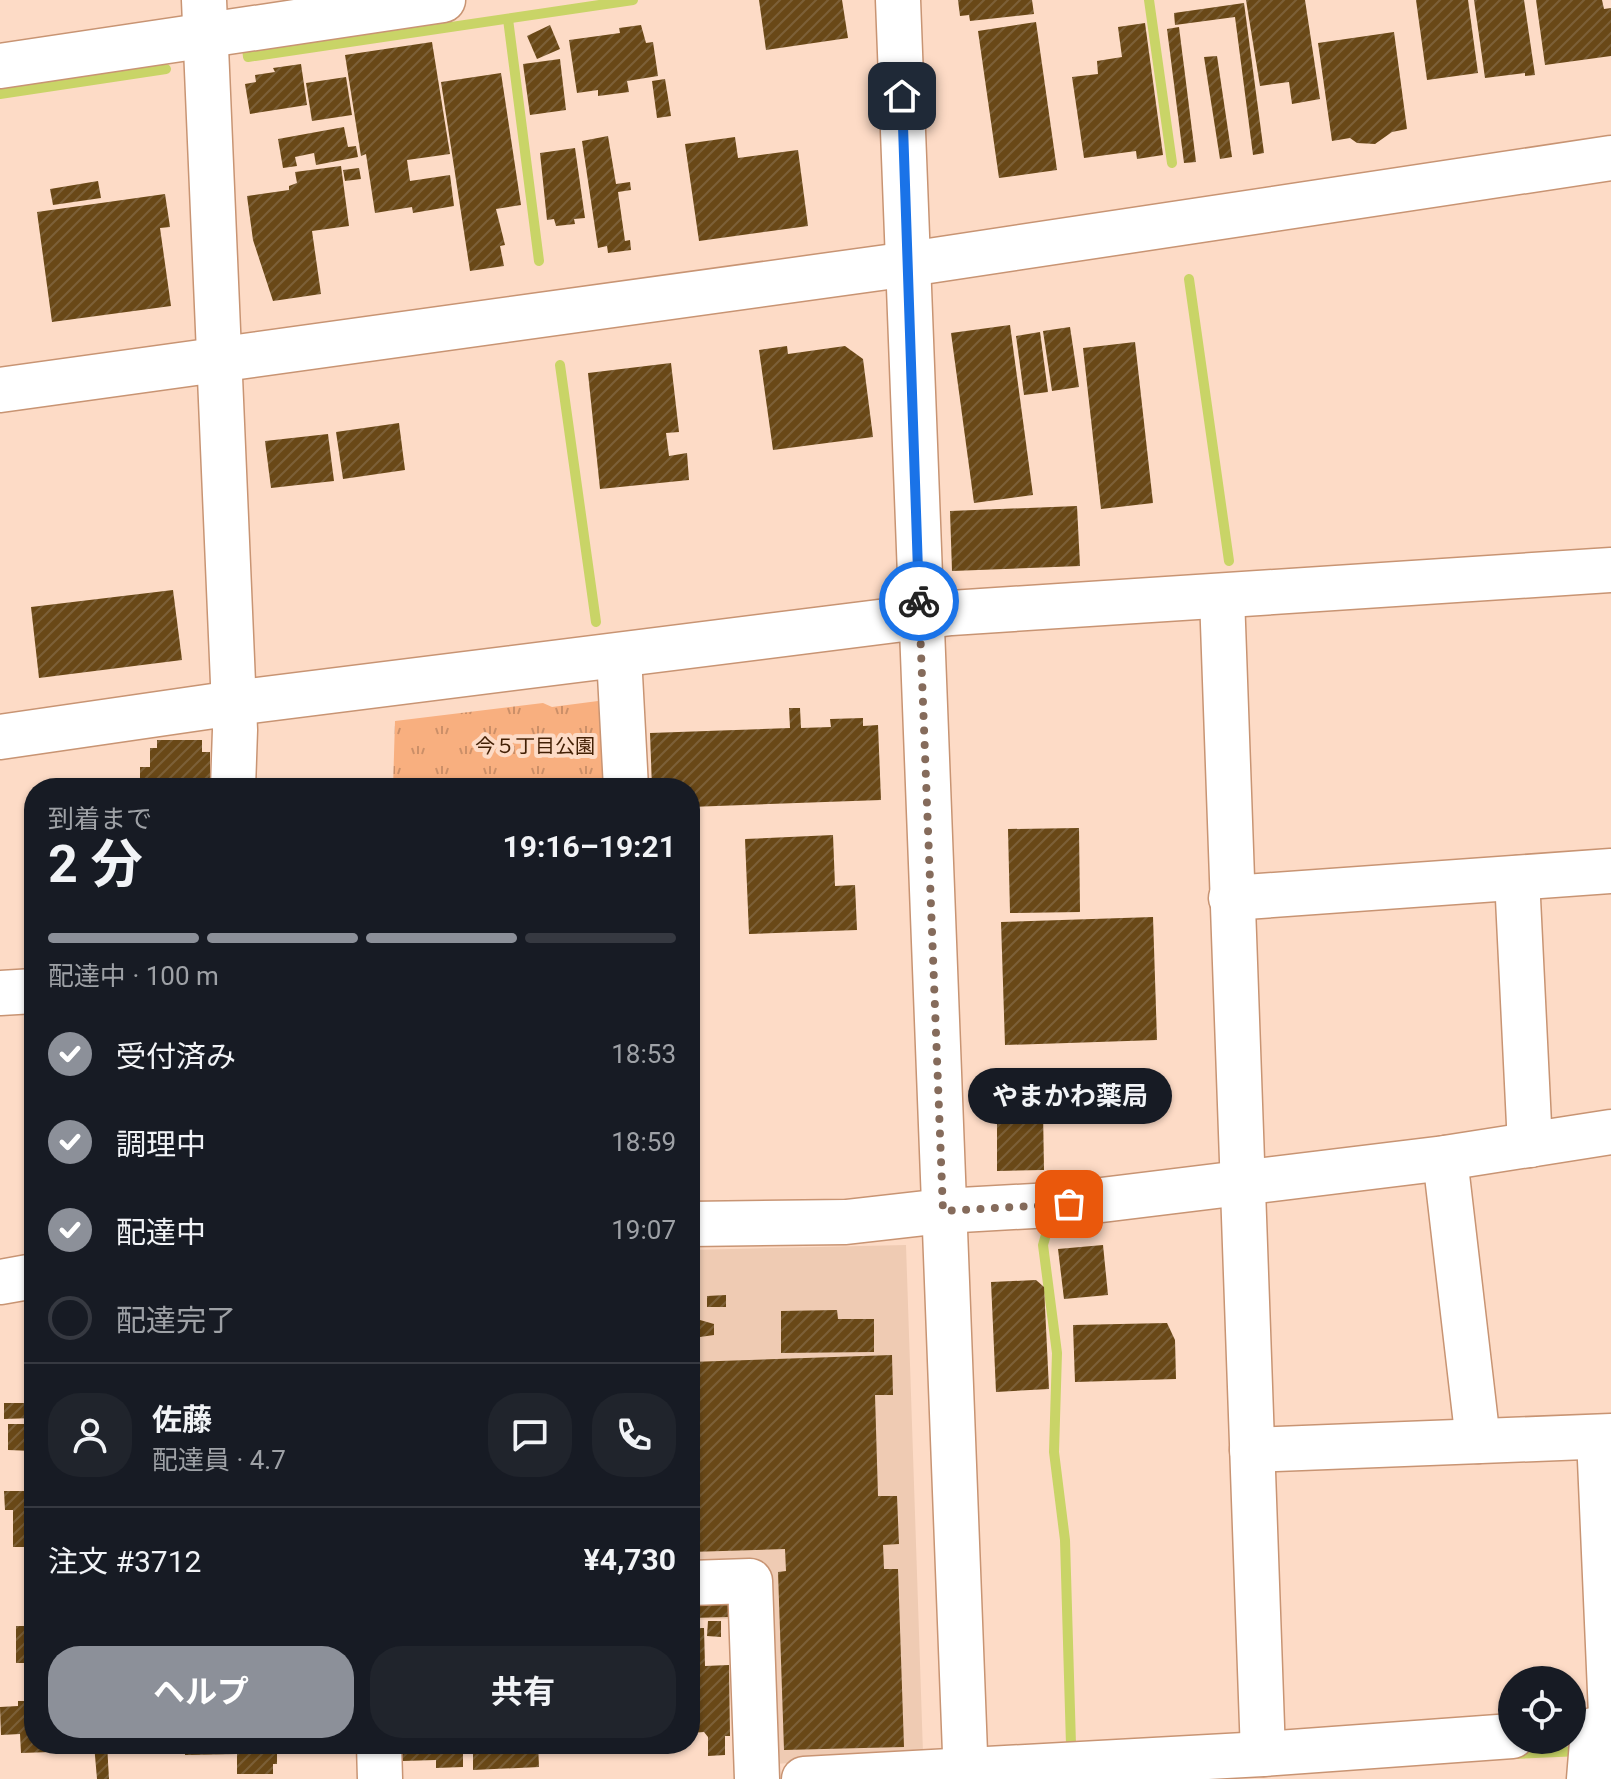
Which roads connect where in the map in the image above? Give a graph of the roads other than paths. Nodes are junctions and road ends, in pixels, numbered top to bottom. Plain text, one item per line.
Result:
1 (443, 0) edge
2 (898, 0) edge
3 (224, 23) edge
4 (0, 66) edge
5 (1611, 158) edge
6 (909, 264) junction
7 (217, 361) junction
8 (0, 390) edge
9 (1611, 570) edge
10 (1222, 596) junction
11 (920, 617) junction
12 (619, 656) junction
13 (234, 703) junction
14 (0, 737) edge
15 (233, 778) edge
16 (625, 778) edge
17 (1611, 871) edge
18 (1517, 878) junction
19 (1231, 898) junction
20 (24, 992) edge
21 (0, 993) edge
22 (1611, 1132) edge
23 (1530, 1145) junction
24 (1446, 1168) junction
25 (1250, 1186) junction
26 (943, 1211) junction
27 (700, 1224) edge
28 (24, 1278) edge
29 (0, 1282) edge
30 (1605, 1436) edge
31 (1478, 1441) junction
32 (1252, 1450) junction
33 (700, 1583) edge
34 (1498, 1737) edge
35 (1594, 1740) edge
36 (379, 1754) edge
37 (1263, 1754) junction
38 (966, 1774) edge
39 (380, 1779) edge
40 (757, 1779) edge
41 (804, 1779) edge

1 - 3 street
2 - 6 street
3 - 4 street
3 - 7 street
5 - 6 street
6 - 7 street
6 - 11 street
7 - 8 street
7 - 13 street
9 - 10 street
10 - 11 street
10 - 19 street
11 - 12 street
11 - 26 street
12 - 13 street
12 - 16 street
13 - 14 street
13 - 15 street
17 - 18 street
18 - 19 street
18 - 23 street
19 - 25 street
20 - 21 street
22 - 23 street
23 - 24 street
24 - 25 street
24 - 31 street
25 - 26 street
25 - 32 street
26 - 27 street
26 - 38 street
28 - 29 street
30 - 31 street
30 - 35 street
31 - 32 street
32 - 37 street
33 - 40 street
34 - 37 street
36 - 39 street
37 - 38 street
38 - 41 street

